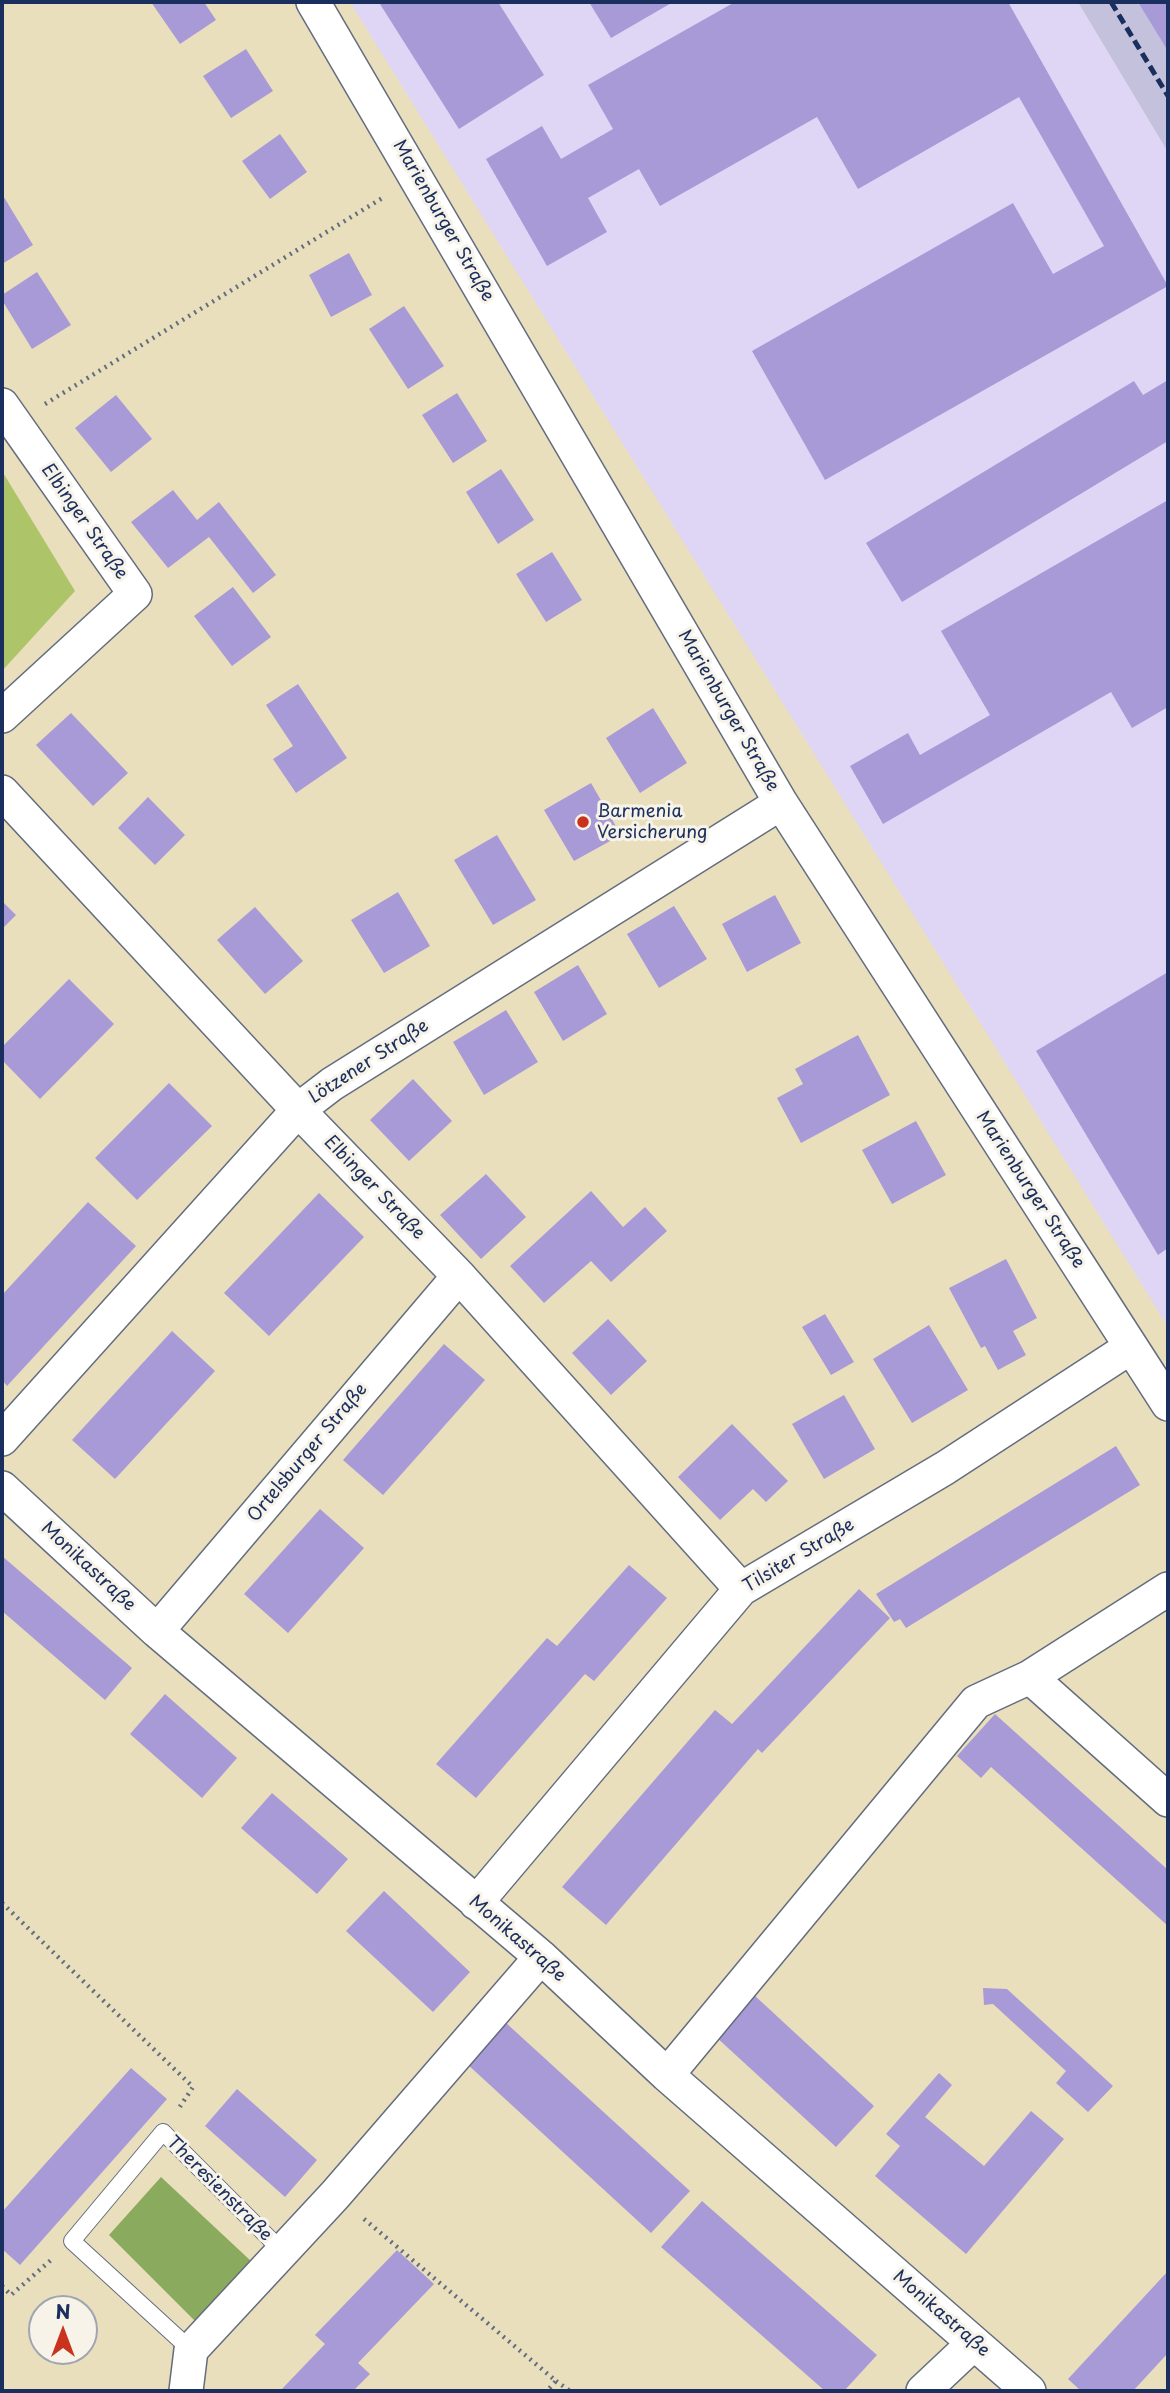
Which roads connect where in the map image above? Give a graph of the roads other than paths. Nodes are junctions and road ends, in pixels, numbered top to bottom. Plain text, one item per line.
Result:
1 (313, 2) edge
2 (8, 414) edge
3 (2, 716) edge
4 (2, 792) edge
5 (781, 803) junction
6 (298, 1110) junction
7 (459, 1276) junction
8 (1131, 1346) junction
9 (1168, 1404) edge
10 (2, 1439) edge
11 (2, 1488) edge
12 (741, 1589) junction
13 (1168, 1589) edge
14 (157, 1631) junction
15 (1030, 1677) junction
16 (1168, 1800) edge
17 (476, 1903) junction
18 (541, 1957) junction
19 (667, 2075) junction
20 (282, 2251) junction
21 (974, 2343) junction
22 (191, 2350) junction
23 (186, 2391) edge
24 (923, 2391) edge
25 (1029, 2391) edge

1 - 5 street, Marienburger Straße
2 - 3 street, Elbinger Straße
4 - 6 street, Elbinger Straße
5 - 6 street, Lötzener Straße
5 - 8 street, Marienburger Straße
6 - 7 street, Elbinger Straße
6 - 10 street, Lötzener Straße
7 - 12 street, Elbinger Straße
7 - 14 street, Ortelsburger Straße
8 - 9 street, Marienburger Straße
8 - 12 street, Tilsiter Straße
11 - 14 street, Monikastraße
12 - 17 street, Tilsiter Straße
13 - 15 street
14 - 17 street, Monikastraße
15 - 16 street
15 - 19 street
17 - 18 street, Monikastraße
18 - 19 street, Monikastraße
18 - 20 street, Theresienstraße
19 - 21 street, Monikastraße
20 - 22 street, Theresienstraße
20 - 22 lane, Theresienstraße
21 - 24 street
21 - 25 street, Monikastraße
22 - 23 street

